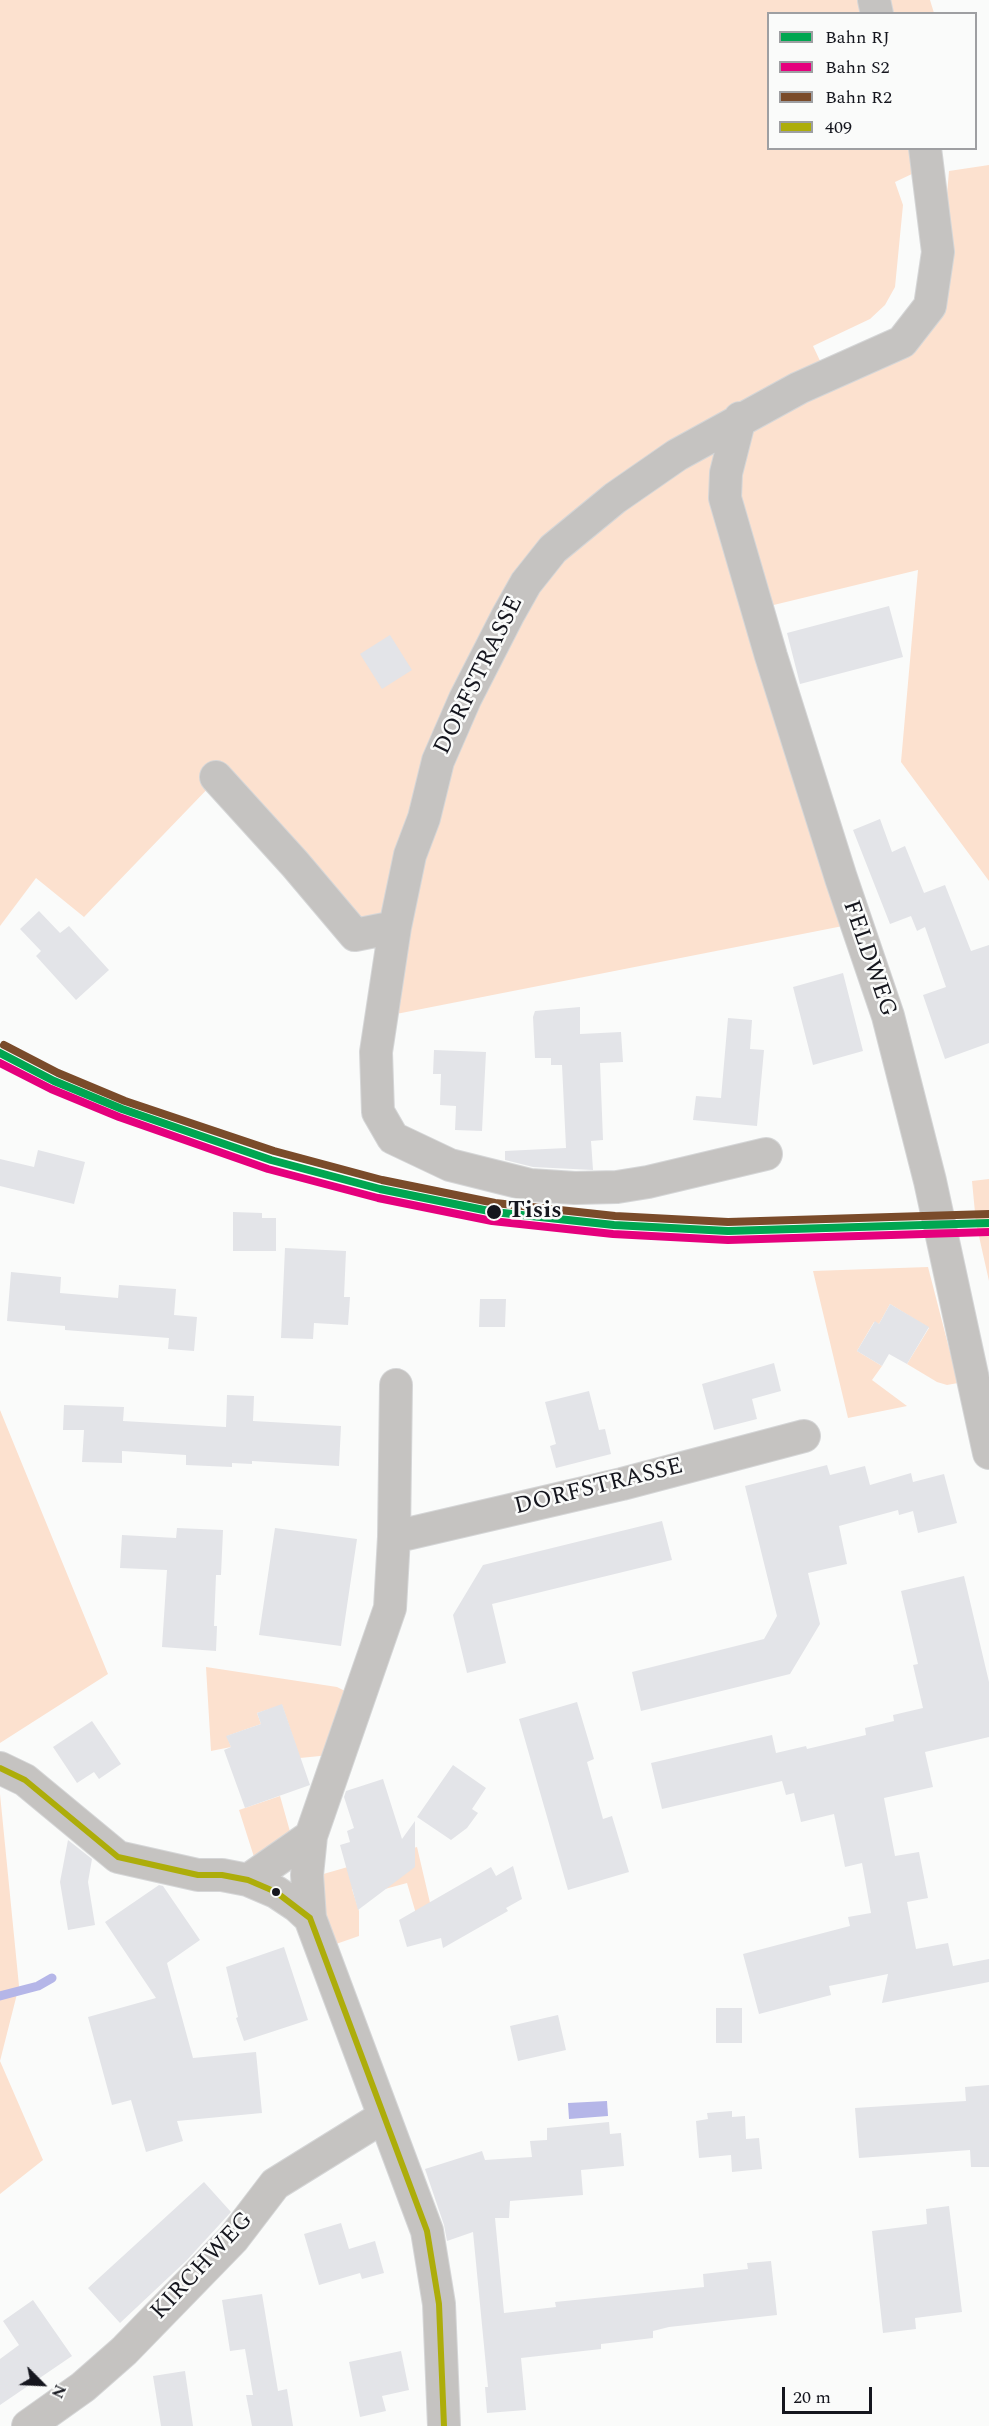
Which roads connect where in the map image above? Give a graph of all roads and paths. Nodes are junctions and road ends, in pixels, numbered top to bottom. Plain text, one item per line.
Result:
1 (925, 150) edge
2 (740, 418) junction
3 (676, 455) junction
4 (726, 473) junction
5 (216, 777) dead end
6 (395, 927) junction
7 (766, 1154) dead end
8 (396, 1385) dead end
9 (804, 1436) dead end
10 (989, 1453) edge
11 (394, 1537) junction
12 (0, 1768) edge
13 (311, 1836) junction
14 (248, 1880) junction
15 (310, 1918) junction
16 (382, 2116) junction
17 (28, 2426) edge
18 (444, 2426) edge

1 - 2 street, DORFSTRASSE
2 - 3 street, DORFSTRASSE
2 - 4 street, FELDWEG
3 - 4 street
3 - 6 street, DORFSTRASSE
4 - 10 street, FELDWEG
5 - 6 street
6 - 7 street, DORFSTRASSE
8 - 11 street
9 - 11 street, DORFSTRASSE
11 - 13 street
12 - 14 street
13 - 14 street
13 - 15 street
14 - 15 street
15 - 16 street
16 - 17 street, KIRCHWEG
16 - 18 street

